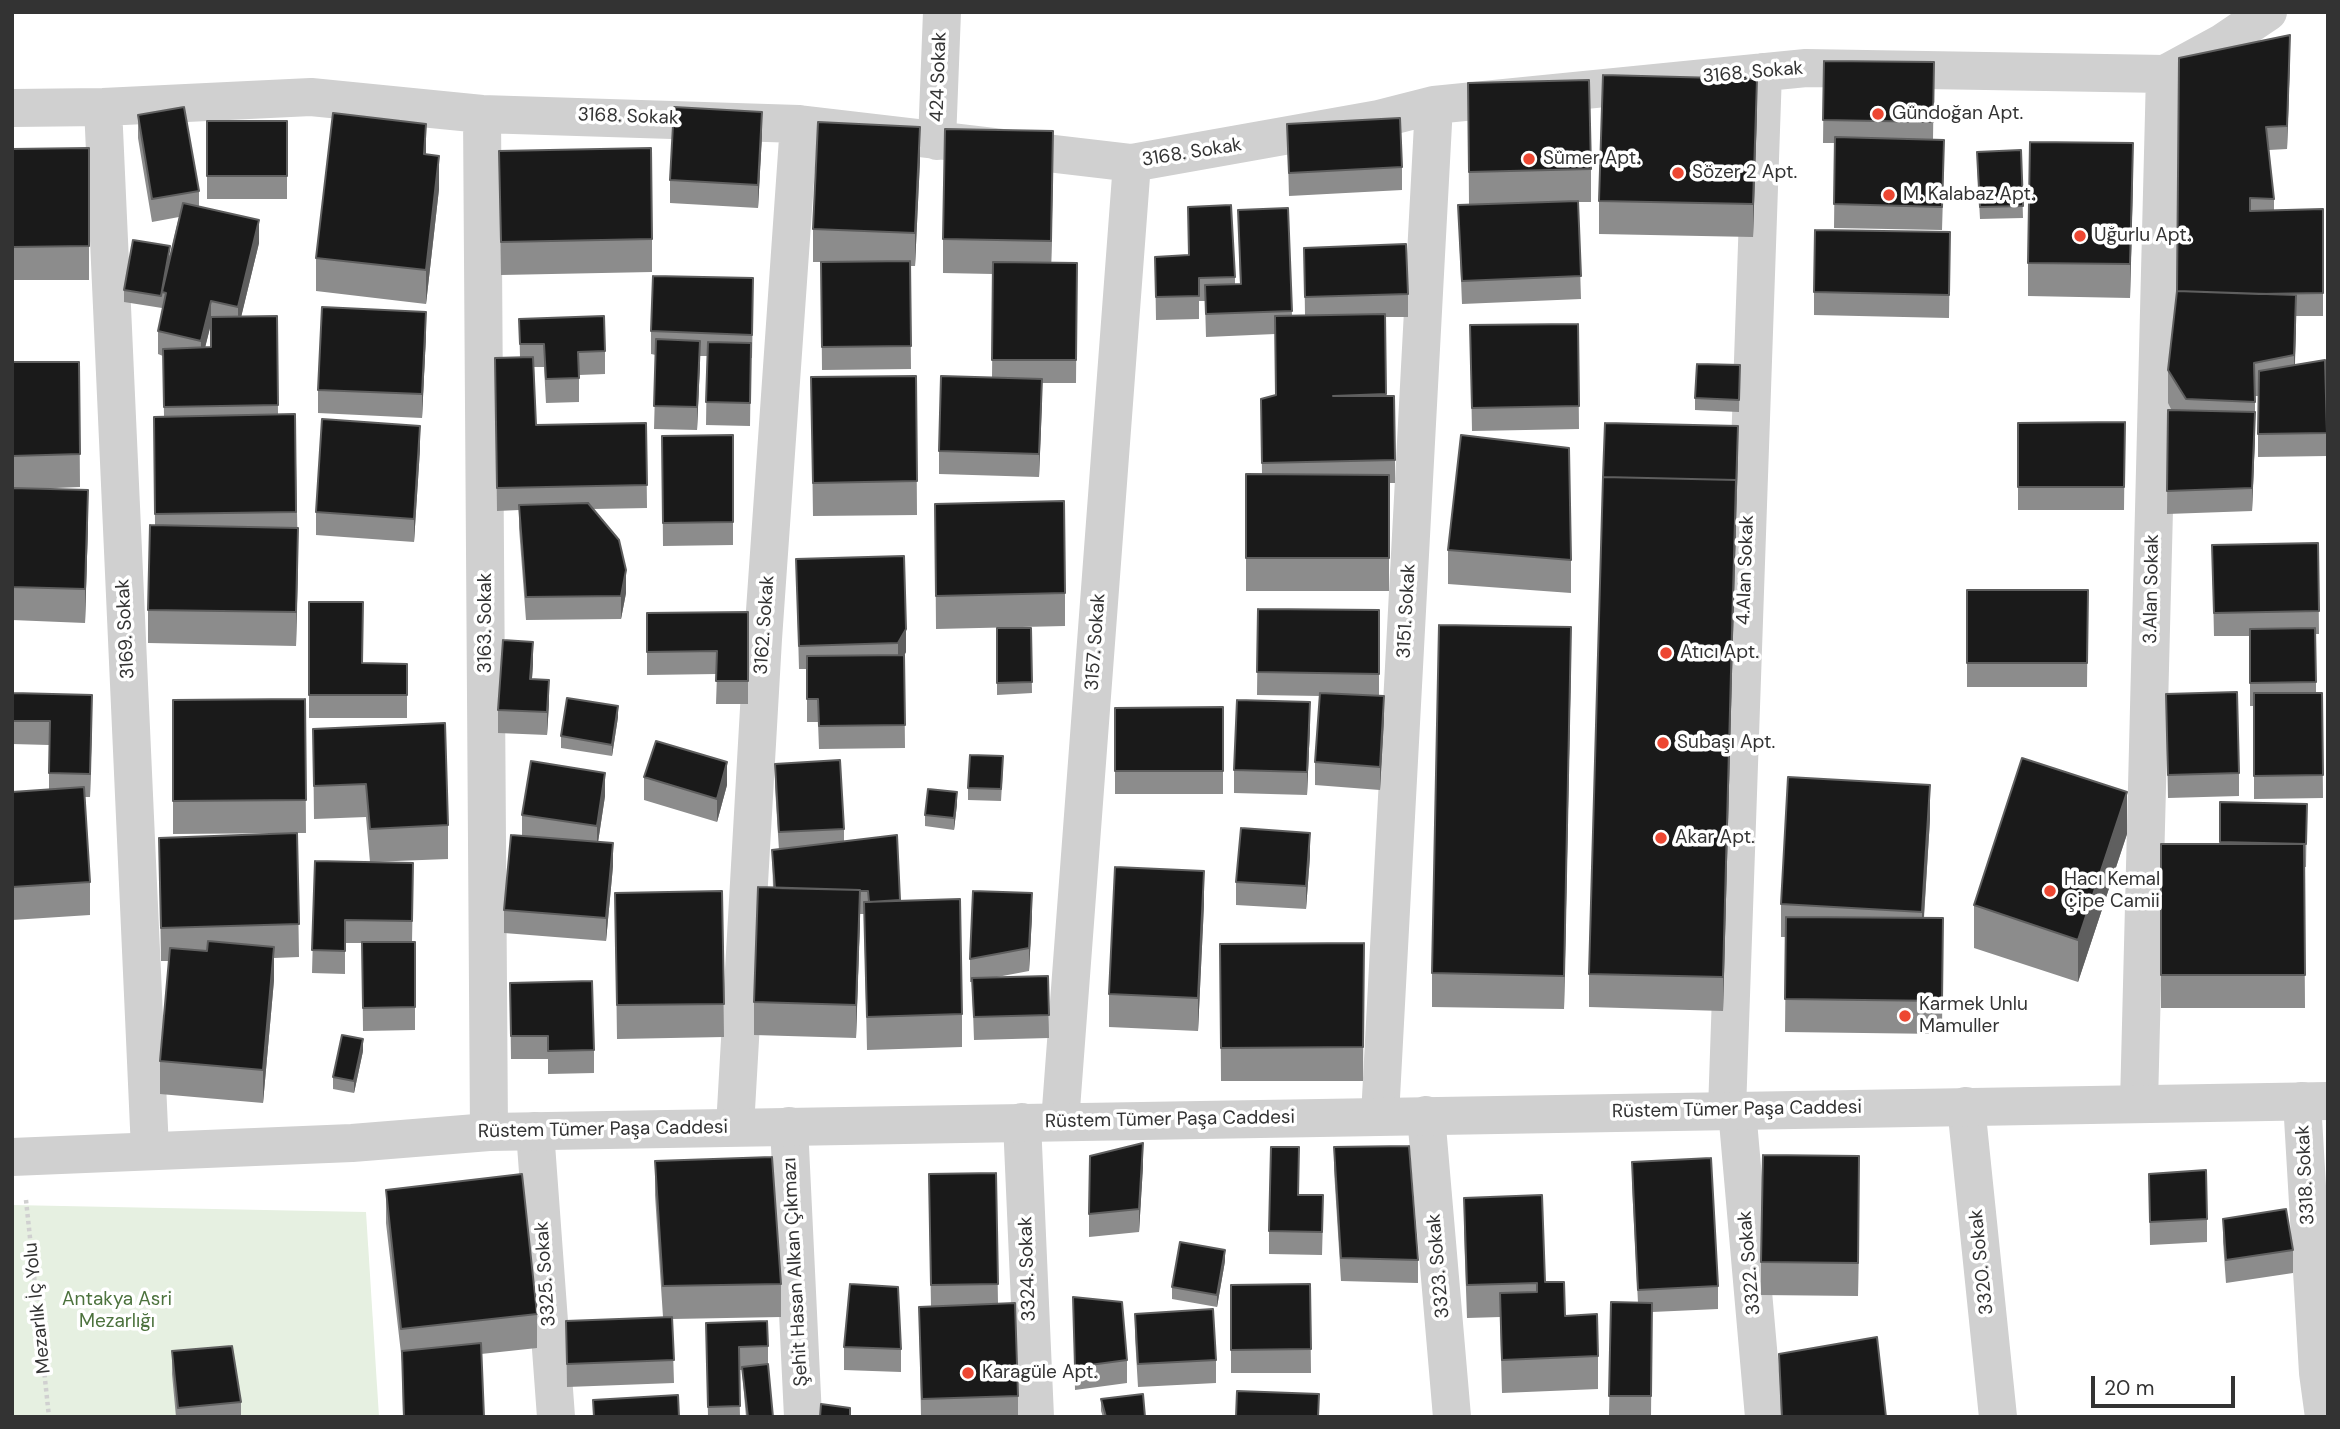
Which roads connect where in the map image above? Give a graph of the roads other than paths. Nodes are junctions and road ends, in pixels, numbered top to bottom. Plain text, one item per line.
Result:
1 (942, 12) edge
2 (2268, 12) edge
3 (1763, 72) junction
4 (2165, 74) junction
5 (1434, 105) junction
6 (103, 107) junction
7 (12, 108) edge
8 (482, 114) junction
9 (799, 124) junction
10 (937, 141) junction
11 (1132, 163) junction
12 (2315, 1101) edge
13 (2139, 1103) junction
14 (1966, 1107) junction
15 (1732, 1110) junction
16 (1426, 1115) junction
17 (1380, 1116) junction
18 (1022, 1122) junction
19 (1060, 1122) junction
20 (789, 1126) junction
21 (735, 1127) junction
22 (535, 1131) junction
23 (489, 1132) junction
24 (150, 1150) junction
25 (17, 1157) edge
26 (556, 1417) edge
27 (803, 1417) edge
28 (1035, 1417) edge
29 (1452, 1417) edge
30 (1764, 1417) edge
31 (1998, 1417) edge
32 (2324, 1417) edge

1 - 10 street, 424 Sokak
2 - 4 street, 3168. Sokak
3 - 4 street, 3168. Sokak
3 - 5 street, 3168. Sokak
3 - 15 street, 4.Alan Sokak
4 - 13 street, 3.Alan Sokak
5 - 11 street, 3168. Sokak
5 - 17 street, 3151. Sokak
6 - 7 street, 3168. Sokak
6 - 8 street, 3168. Sokak
6 - 24 street, 3169. Sokak
8 - 9 street, 3168. Sokak
8 - 23 street, 3163. Sokak
9 - 10 street, 3168. Sokak
9 - 21 street, 3162. Sokak
10 - 11 street, 3168. Sokak
11 - 19 street, 3157. Sokak
12 - 13 street, Rüstem Tümer Paşa Caddesi
12 - 32 street, 3318. Sokak
13 - 14 street, Rüstem Tümer Paşa Caddesi
14 - 15 street, Rüstem Tümer Paşa Caddesi
14 - 31 street, 3320. Sokak
15 - 16 street, Rüstem Tümer Paşa Caddesi
15 - 30 street, 3322. Sokak
16 - 17 street, Rüstem Tümer Paşa Caddesi
16 - 29 street, 3323. Sokak
17 - 19 street, Rüstem Tümer Paşa Caddesi
18 - 19 street, Rüstem Tümer Paşa Caddesi
18 - 20 street, Rüstem Tümer Paşa Caddesi
18 - 28 street, 3324. Sokak
20 - 21 street, Rüstem Tümer Paşa Caddesi
20 - 27 street, Şehit Hasan Alkan Çıkmazı
21 - 22 street, Rüstem Tümer Paşa Caddesi
22 - 23 street, Rüstem Tümer Paşa Caddesi
22 - 26 street, 3325. Sokak
23 - 24 street, Rüstem Tümer Paşa Caddesi
24 - 25 street, Rüstem Tümer Paşa Caddesi

